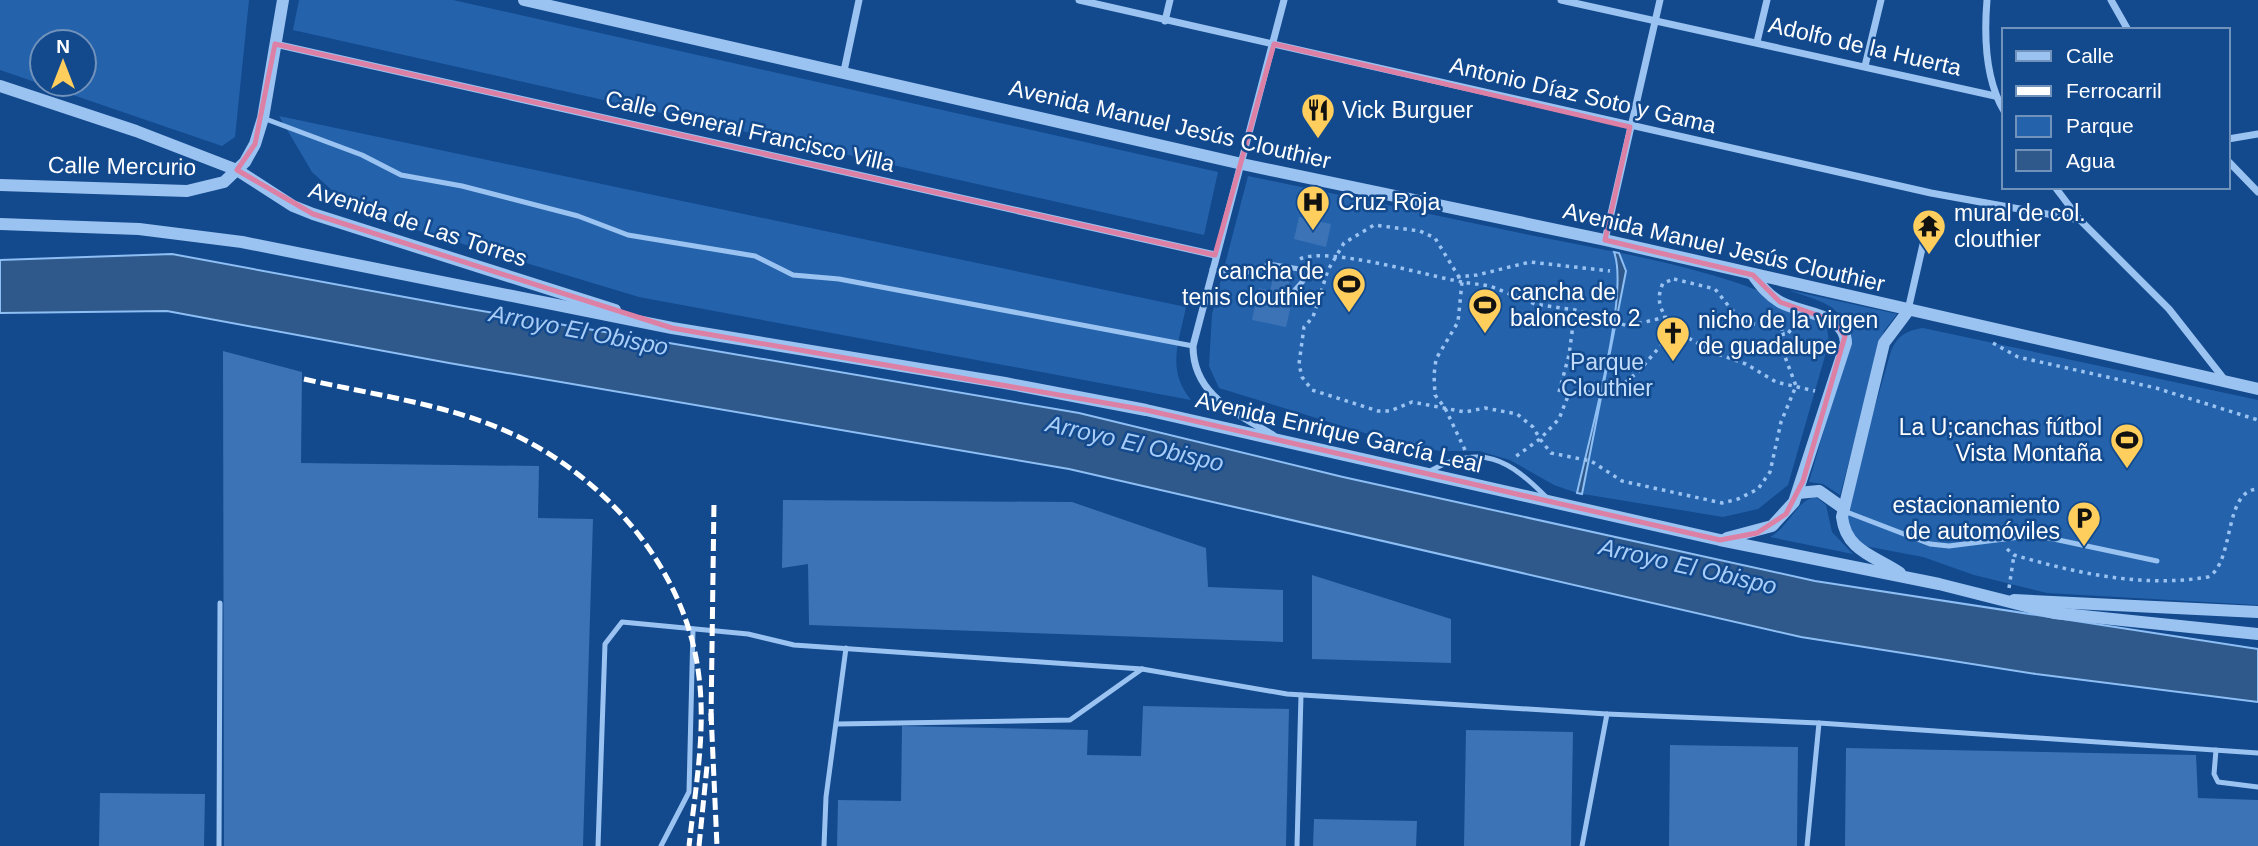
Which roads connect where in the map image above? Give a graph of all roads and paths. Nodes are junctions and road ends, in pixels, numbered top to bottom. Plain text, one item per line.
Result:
1 (283, 0) edge
2 (524, 0) edge
3 (859, 0) edge
4 (1079, 0) edge
5 (1170, 0) edge
6 (1284, 0) edge
7 (1561, 0) edge
8 (1660, 0) edge
9 (1767, 0) edge
10 (1881, 0) edge
11 (1987, 0) edge
12 (2111, 0) edge
13 (1165, 21) junction
14 (1654, 23) junction
15 (2127, 28) edge
16 (1757, 41) junction
17 (275, 44) junction
18 (1274, 44) junction
19 (1865, 66) junction
20 (844, 71) junction
21 (0, 86) edge
22 (1995, 96) junction
23 (2002, 108) edge
24 (263, 118) junction
25 (1630, 127) junction
26 (2258, 134) edge
27 (2230, 139) edge
28 (2230, 163) edge
29 (1242, 164) junction
30 (237, 170) junction
31 (0, 185) edge
32 (2057, 189) edge
33 (2258, 192) edge
34 (1929, 218) dead end
35 (2080, 220) junction
36 (0, 224) edge
37 (1605, 240) junction
38 (1215, 255) junction
39 (1334, 256) junction
40 (1282, 264) junction
41 (1212, 270) junction
42 (1610, 271) dead end
43 (1753, 275) junction
44 (1457, 277) junction
45 (1462, 282) junction
46 (1295, 290) dead end
47 (1575, 310) junction
48 (1908, 311) junction
49 (1666, 317) junction
50 (672, 328) junction
51 (1989, 328) junction
52 (1780, 329) junction
53 (1674, 330) junction
54 (1193, 346) junction
55 (1843, 351) junction
56 (2227, 383) junction
57 (1796, 386) junction
58 (2258, 389) edge
59 (1559, 392) dead end
60 (1830, 395) junction
61 (1445, 408) junction
62 (2258, 420) edge
63 (1277, 437) junction
64 (1540, 439) junction
65 (1467, 457) junction
66 (1506, 464) junction
67 (1424, 474) junction
68 (1798, 493) junction
69 (1550, 501) junction
70 (1843, 509) junction
71 (1720, 540) junction
72 (2014, 555) dead end
73 (2157, 561) dead end
74 (1908, 578) junction
75 (1993, 599) junction
76 (2008, 599) junction
77 (220, 603) dead end
78 (2258, 612) edge
79 (693, 629) junction
80 (2258, 634) edge
81 (846, 648) junction
82 (1142, 668) junction
83 (1300, 695) junction
84 (1607, 714) junction
85 (1819, 723) junction
86 (838, 724) junction
87 (2216, 750) junction
88 (2258, 753) edge
89 (2258, 787) edge
90 (219, 846) edge
91 (598, 846) edge
92 (661, 846) edge
93 (824, 846) edge
94 (1297, 846) edge
95 (1581, 846) edge
96 (1807, 846) edge

1 - 17 street
2 - 20 street, Avenida Manuel Jesús Clouthier
3 - 20 street
4 - 13 street, Antonio Díaz Soto y Gama
5 - 13 street
6 - 18 street
7 - 14 street, Adolfo de la Huerta
8 - 14 street
9 - 16 street
10 - 19 street
11 - 22 street
12 - 15 street
13 - 18 street, Antonio Díaz Soto y Gama
14 - 16 street, Adolfo de la Huerta
14 - 25 street
16 - 19 street, Adolfo de la Huerta
17 - 24 street
17 - 38 street, Calle General Francisco Villa
18 - 25 street, Antonio Díaz Soto y Gama
18 - 29 street
19 - 22 street, Adolfo de la Huerta
20 - 29 street, Avenida Manuel Jesús Clouthier
21 - 30 street, Avenida de Las Torres
22 - 23 street
24 - 30 street
24 - 54 lane
25 - 35 street, Antonio Díaz Soto y Gama
25 - 37 street
26 - 27 street
28 - 33 street
29 - 37 street, Avenida Manuel Jesús Clouthier
29 - 38 street
30 - 31 street, Calle Mercurio
30 - 50 street, Avenida de Las Torres
32 - 35 street
34 - 48 street
35 - 56 street
36 - 50 street
37 - 43 street, Avenida Manuel Jesús Clouthier
38 - 41 street
39 - 40 path
39 - 44 path
39 - 45 path
39 - 61 path
40 - 41 lane
40 - 46 lane
41 - 54 street
42 - 44 path
43 - 48 street, Avenida Manuel Jesús Clouthier
43 - 55 street
44 - 45 path
45 - 47 path
45 - 61 path
47 - 49 path
47 - 59 path
48 - 51 street, Avenida Manuel Jesús Clouthier
48 - 70 street
49 - 52 path
49 - 53 path
50 - 63 street, Avenida Enrique García Leal
51 - 56 street, Avenida Manuel Jesús Clouthier
51 - 62 path
52 - 55 path
52 - 57 path
53 - 57 path
53 - 64 path
54 - 63 street
55 - 60 street
56 - 58 street, Avenida Manuel Jesús Clouthier
57 - 60 path
57 - 64 path
60 - 68 street
61 - 64 path
61 - 65 path
63 - 67 street, Avenida Enrique García Leal
64 - 66 path
65 - 66 lane
65 - 67 lane
66 - 69 lane
67 - 69 street, Avenida Enrique García Leal
68 - 70 street
68 - 71 street
69 - 71 street, Avenida Enrique García Leal
70 - 73 lane
70 - 74 street
71 - 74 street, Avenida Enrique García Leal
72 - 76 path
74 - 75 street, Avenida Enrique García Leal
75 - 76 street, Avenida Enrique García Leal
75 - 80 street, Avenida Enrique García Leal
76 - 78 street, Avenida Enrique García Leal
77 - 90 lane
79 - 81 lane
79 - 91 lane
79 - 92 lane
81 - 82 lane
81 - 86 lane
82 - 83 lane
82 - 86 lane
83 - 84 lane
83 - 94 lane
84 - 85 lane
84 - 95 lane
85 - 87 lane
85 - 96 lane
86 - 93 lane
87 - 88 lane
87 - 89 lane

